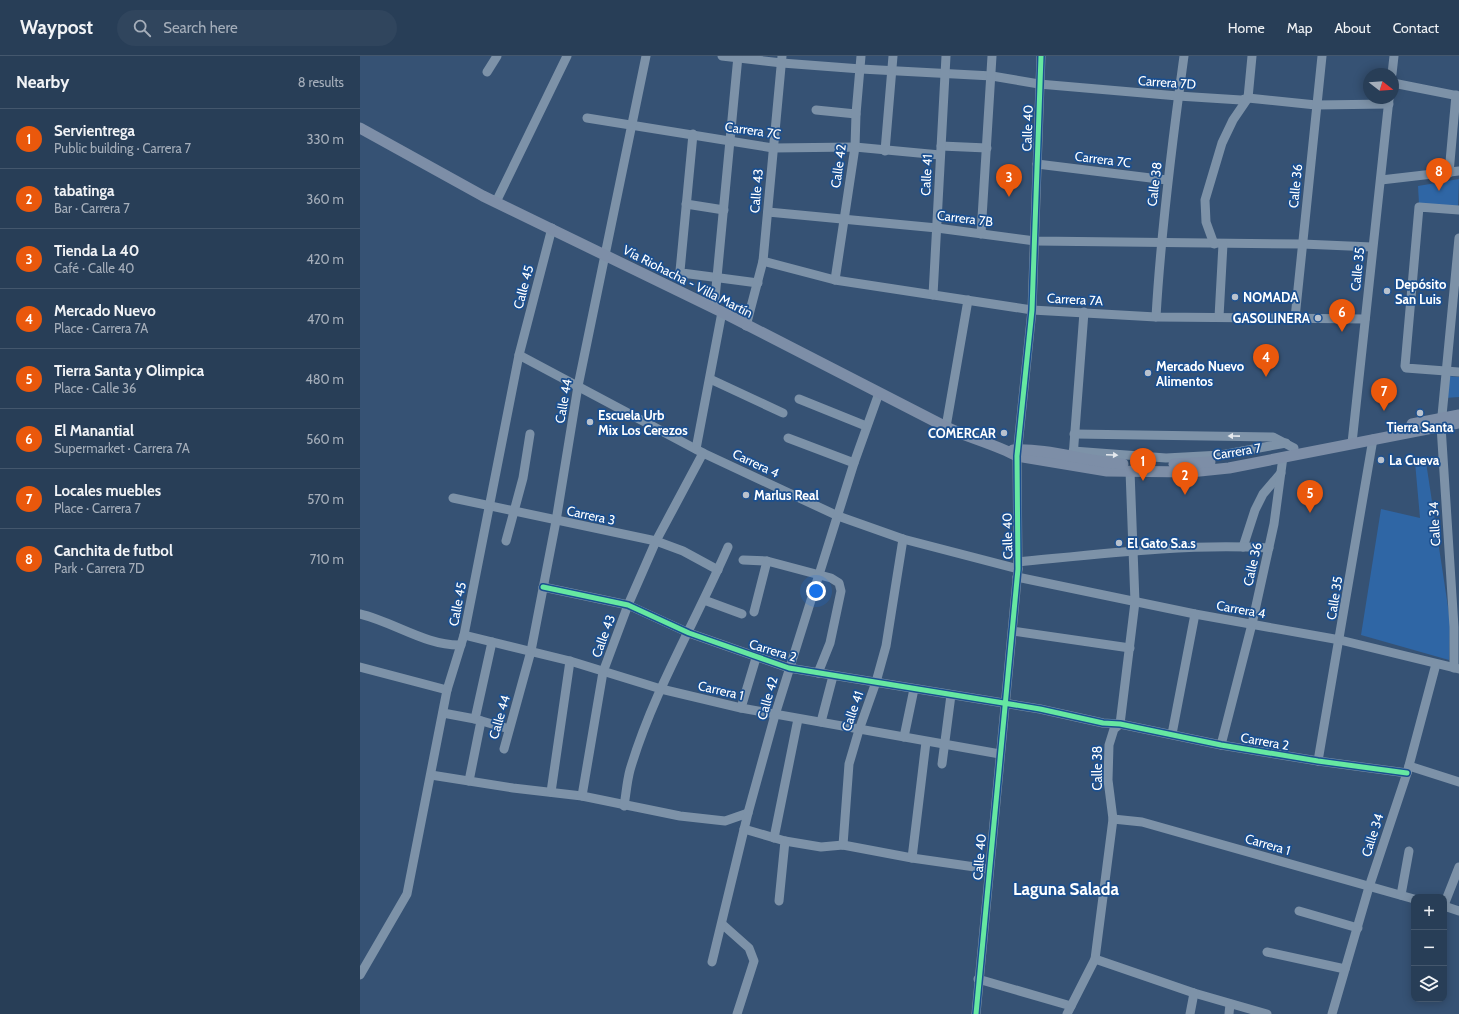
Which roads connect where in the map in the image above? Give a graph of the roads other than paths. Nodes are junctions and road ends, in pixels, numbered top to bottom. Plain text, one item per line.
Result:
1 (497, 56) edge
2 (567, 56) edge
3 (646, 56) edge
4 (722, 56) edge
5 (861, 56) edge
6 (893, 56) edge
7 (946, 56) edge
8 (992, 56) edge
9 (1041, 56) edge
10 (1184, 56) edge
11 (1252, 56) edge
12 (1322, 56) edge
13 (1394, 56) edge
14 (738, 57) edge
15 (782, 60) edge
16 (1393, 68) edge
17 (861, 69) junction
18 (892, 71) junction
19 (487, 72) dead end
20 (944, 74) junction
21 (992, 76) junction
22 (1040, 84) junction
23 (1399, 84) edge
24 (1178, 96) junction
25 (1458, 96) edge
26 (1248, 98) junction
27 (1363, 102) edge
28 (1316, 104) junction
29 (1389, 104) edge
30 (816, 110) dead end
31 (856, 114) junction
32 (587, 118) dead end
33 (632, 125) junction
34 (360, 129) edge
35 (693, 134) junction
36 (731, 140) junction
37 (941, 146) junction
38 (855, 147) junction
39 (773, 148) junction
40 (987, 148) junction
41 (885, 151) junction
42 (940, 155) junction
43 (1037, 164) junction
44 (1459, 171) edge
45 (1449, 173) junction
46 (1167, 180) junction
47 (1381, 180) junction
48 (496, 202) junction
49 (686, 204) junction
50 (724, 210) junction
51 (1459, 210) edge
52 (768, 212) junction
53 (843, 220) junction
54 (552, 228) junction
55 (937, 228) junction
56 (981, 234) junction
57 (1459, 238) edge
58 (1035, 241) junction
59 (1160, 243) junction
60 (1218, 244) junction
61 (1302, 244) junction
62 (1372, 247) junction
63 (605, 255) junction
64 (763, 261) junction
65 (718, 278) junction
66 (836, 280) junction
67 (758, 283) junction
68 (933, 295) junction
69 (968, 300) junction
70 (1032, 310) junction
71 (718, 311) junction
72 (1084, 312) junction
73 (1156, 317) junction
74 (1219, 317) junction
75 (1295, 318) junction
76 (1365, 319) junction
77 (746, 326) junction
78 (519, 355) junction
79 (1445, 370) junction
80 (1459, 372) edge
81 (710, 379) junction
82 (578, 386) junction
83 (879, 393) junction
84 (799, 399) dead end
85 (782, 413) dead end
86 (1459, 415) edge
87 (1441, 422) junction
88 (1459, 423) edge
89 (866, 426) junction
90 (946, 427) junction
91 (530, 434) dead end
92 (1074, 434) junction
93 (788, 438) dead end
94 (1373, 439) junction
95 (1352, 440) junction
96 (1290, 446) junction
97 (700, 451) junction
98 (1017, 453) junction
99 (1283, 457) junction
100 (1072, 458) junction
101 (854, 463) junction
102 (1130, 471) junction
103 (1281, 473) junction
104 (453, 498) dead end
105 (489, 506) junction
106 (515, 511) junction
107 (838, 516) junction
108 (556, 521) junction
109 (904, 539) junction
110 (506, 541) dead end
111 (656, 542) junction
112 (728, 546) dead end
113 (1243, 547) junction
114 (1269, 548) junction
115 (1133, 551) junction
116 (743, 560) dead end
117 (767, 561) junction
118 (1018, 569) junction
119 (718, 570) junction
120 (819, 575) junction
121 (543, 587) junction
122 (704, 600) junction
123 (1135, 602) junction
124 (628, 605) junction
125 (754, 612) dead end
126 (360, 614) edge
127 (742, 614) dead end
128 (1195, 614) junction
129 (1252, 624) junction
130 (1013, 631) junction
131 (689, 633) junction
132 (464, 635) junction
133 (1340, 640) junction
134 (492, 642) junction
135 (461, 645) junction
136 (1130, 648) junction
137 (531, 651) junction
138 (756, 658) junction
139 (570, 661) junction
140 (1436, 664) junction
141 (360, 667) edge
142 (789, 668) junction
143 (1457, 669) edge
144 (603, 672) junction
145 (818, 673) junction
146 (833, 676) junction
147 (876, 682) junction
148 (662, 689) junction
149 (914, 689) junction
150 (447, 690) junction
151 (951, 695) junction
152 (1004, 704) junction
153 (741, 708) junction
154 (443, 713) junction
155 (775, 715) junction
156 (798, 719) junction
157 (478, 720) junction
158 (821, 722) junction
159 (1120, 724) junction
160 (509, 729) junction
161 (859, 730) junction
162 (1172, 734) junction
163 (904, 737) junction
164 (926, 742) junction
165 (944, 745) junction
166 (1221, 745) junction
167 (504, 749) dead end
168 (1000, 754) junction
169 (1318, 761) junction
170 (942, 764) dead end
171 (1408, 769) junction
172 (431, 775) junction
173 (469, 781) junction
174 (1459, 782) edge
175 (551, 792) junction
176 (582, 796) junction
177 (624, 806) junction
178 (748, 813) junction
179 (1114, 819) junction
180 (744, 829) junction
181 (774, 838) junction
182 (785, 841) junction
183 (843, 845) junction
184 (1409, 851) dead end
185 (912, 858) junction
186 (1459, 867) edge
187 (989, 869) junction
188 (1369, 887) junction
189 (1401, 896) junction
190 (1411, 898) edge
191 (1447, 898) edge
192 (779, 901) dead end
193 (1447, 907) edge
194 (1299, 911) dead end
195 (1459, 911) edge
196 (722, 924) junction
197 (1358, 928) junction
198 (1267, 952) dead end
199 (1095, 959) junction
200 (712, 962) dead end
201 (1345, 969) junction
202 (360, 974) edge
203 (978, 979) junction
204 (1194, 993) junction
205 (1230, 1004) junction
206 (1069, 1010) edge
207 (737, 1014) edge
208 (976, 1014) edge
209 (1190, 1014) edge
210 (1228, 1014) edge
211 (1267, 1014) edge
212 (1332, 1014) edge

1 - 19 street
2 - 48 street
3 - 33 street, Calle 44
4 - 14 street, Carrera 7D
5 - 17 street, Calle 42
6 - 18 street
7 - 20 street, Calle 41
8 - 21 street
9 - 22 street, Calle 40
10 - 24 street, Calle 38
11 - 26 street
12 - 28 street, Calle 36
13 - 16 street
14 - 15 street, Carrera 7D
14 - 36 street, Calle 43
15 - 17 street, Carrera 7D
15 - 39 street, Calle 43
17 - 18 street, Carrera 7D
17 - 31 street, Calle 42
18 - 20 street, Carrera 7D
18 - 41 street
20 - 21 street, Carrera 7D
20 - 37 street, Calle 41
21 - 22 street, Carrera 7D
21 - 40 street
22 - 24 street, Carrera 7D
22 - 43 street, Calle 40
23 - 25 street
24 - 26 street, Carrera 7D
24 - 46 street, Calle 38
25 - 45 street
26 - 28 street, Carrera 7D
26 - 60 street
27 - 28 street, Carrera 7D
28 - 61 street, Calle 36
29 - 47 street, Calle 35
30 - 31 street
31 - 38 street, Calle 42
32 - 33 street, Carrera 7C
33 - 35 street, Carrera 7C
33 - 63 street, Calle 44
34 - 48 main road, Vía Riohacha - Villa Martín
35 - 36 street, Carrera 7C
35 - 49 street
36 - 39 street, Carrera 7C
36 - 50 street, Calle 43
37 - 40 street
37 - 42 street, Calle 41
38 - 39 street, Carrera 7C
38 - 41 street, Carrera 7C
38 - 53 street, Calle 42
39 - 52 street, Calle 43
40 - 56 street
41 - 42 street, Carrera 7C
42 - 55 street, Calle 41
43 - 46 street, Carrera 7C
43 - 58 street, Calle 40
44 - 45 street
45 - 47 street
46 - 59 street, Calle 38
47 - 62 street, Calle 35
48 - 54 main road, Vía Riohacha - Villa Martín
49 - 50 street
49 - 65 street
50 - 65 street, Calle 43
51 - 79 street
52 - 53 street, Carrera 7B
52 - 64 street, Calle 43
53 - 55 street, Carrera 7B
53 - 66 street, Calle 42
54 - 63 main road, Vía Riohacha - Villa Martín
54 - 78 street, Calle 45
55 - 56 street, Carrera 7B
55 - 68 street, Calle 41
56 - 58 street, Carrera 7B
57 - 79 street
58 - 59 street, Carrera 7B
58 - 70 street, Calle 40
59 - 60 street, Carrera 7B
59 - 73 street, Calle 38
60 - 61 street, Carrera 7B
60 - 74 street
61 - 62 street, Carrera 7B
61 - 75 street, Calle 36
62 - 76 street, Calle 35
63 - 71 main road, Vía Riohacha - Villa Martín
63 - 82 street, Calle 44
64 - 66 street, Carrera 7A
64 - 67 street, Calle 43
65 - 67 street
65 - 71 street, Calle 43
66 - 68 street, Carrera 7A
67 - 77 street, Calle 43
68 - 69 street, Carrera 7A
69 - 70 street, Carrera 7A
69 - 90 street
70 - 72 street, Carrera 7A
70 - 98 street, Calle 40
71 - 77 main road, Vía Riohacha - Villa Martín
71 - 81 street, Calle 43
72 - 73 street, Carrera 7A
72 - 92 street
73 - 74 street, Carrera 7A
74 - 75 street, Carrera 7A
75 - 76 street, Carrera 7A
76 - 95 street, Calle 35
77 - 83 main road, Vía Riohacha - Villa Martín
78 - 82 street, Carrera 4
78 - 105 street, Calle 45
79 - 80 street
79 - 87 street
81 - 85 street
81 - 97 street, Calle 43
82 - 97 street, Carrera 4
82 - 108 street, Calle 44
83 - 89 street, Calle 42
83 - 90 main road, Vía Riohacha - Villa Martín
84 - 89 street
86 - 87 main road, Carrera 7
87 - 88 main road, Carrera 7
87 - 94 main road, Carrera 7
87 - 95 main road, Carrera 7
87 - 143 street, Calle 34
89 - 101 street, Calle 42
90 - 98 main road, Vía Riohacha - Villa Martín
91 - 106 street
96 -> 92 street
92 - 100 street
93 - 101 street
94 - 95 main road, Carrera 7
94 - 133 street, Calle 35
95 - 96 main road, Carrera 7
95 - 99 main road, Carrera 7
96 - 100 main road, Carrera 7
97 - 107 street, Carrera 4
97 - 111 street, Calle 43
98 - 100 main road, Carrera 7
98 - 118 street, Calle 40
99 - 102 main road, Carrera 7
99 - 103 street, Calle 36
100 - 102 main road, Carrera 7
101 - 107 street, Calle 42
102 - 115 street, Calle 38
103 - 113 street
103 - 114 street, Calle 36
104 - 105 street, Carrera 3
105 - 106 street, Carrera 3
105 - 132 street, Calle 45
106 - 108 street, Carrera 3
106 - 110 street
107 - 109 street, Carrera 4
107 - 120 street, Calle 42
108 - 111 street, Carrera 3
108 - 121 street, Calle 44
109 - 118 street, Carrera 4
109 - 147 street, Calle 41
111 - 119 street, Carrera 3
111 - 124 street, Calle 43
112 - 119 street
113 - 114 street
113 - 115 street
114 - 129 street, Calle 36
115 - 118 street
115 - 123 street, Calle 38
116 - 117 street
117 - 120 street
117 - 125 street
118 - 123 street, Carrera 4
118 - 130 street, Calle 40
119 - 122 street
120 - 142 street, Calle 42
120 - 145 street
121 - 124 street, Carrera 2
121 - 137 street, Calle 44
122 - 127 street
122 - 131 street
123 - 128 street, Carrera 4
123 - 136 street, Calle 38
124 - 131 street, Carrera 2
124 - 144 street, Calle 43
126 - 135 street
128 - 129 street, Carrera 4
128 - 162 street
129 - 133 street, Carrera 4
129 - 166 street, Calle 36
130 - 136 street
130 - 152 street, Calle 40
131 - 138 street, Carrera 2
131 - 148 street
132 - 134 street, Carrera 1
132 - 135 street, Calle 45
133 - 140 street, Carrera 4
133 - 169 street, Calle 35
134 - 137 street, Carrera 1
134 - 157 street
135 - 150 street, Calle 45
136 - 159 street, Calle 38
137 - 139 street, Carrera 1
137 - 160 street, Calle 44
138 - 142 street, Carrera 2
138 - 153 street
139 - 144 street, Carrera 1
139 - 175 street
140 - 143 street, Carrera 4
140 - 171 street, Calle 34
141 - 150 street
142 - 145 street, Carrera 2
142 - 155 street, Calle 42
144 - 148 street, Carrera 1
144 - 176 street, Calle 43
145 - 146 street, Carrera 2
146 - 147 street, Carrera 2
146 - 158 street
147 - 149 street, Carrera 2
147 - 161 street, Calle 41
148 - 153 street, Carrera 1
148 - 177 street
149 - 151 street, Carrera 2
149 - 163 street
150 - 154 street, Calle 45
151 - 152 street, Carrera 2
151 - 165 street
152 - 159 street, Carrera 2
152 - 168 street, Calle 40
153 - 155 street, Carrera 1
154 - 157 street
154 - 172 street, Calle 45
155 - 156 street, Carrera 1
155 - 178 street, Calle 42
156 - 158 street, Carrera 1
156 - 181 street
157 - 160 street
157 - 173 street
158 - 161 street, Carrera 1
159 - 162 street, Carrera 2
159 - 179 street, Calle 38
160 - 167 street, Calle 44
161 - 163 street, Carrera 1
161 - 183 street, Calle 41
162 - 166 street, Carrera 2
163 - 164 street, Carrera 1
164 - 165 street, Carrera 1
164 - 185 street
165 - 168 street, Carrera 1
165 - 170 street
166 - 169 street, Carrera 2
168 - 187 street, Calle 40
169 - 171 street, Carrera 2
171 - 174 street, Carrera 2
171 - 188 street, Calle 34
172 - 173 street
172 - 202 street, Calle 45
173 - 175 street
175 - 176 street
176 - 177 street
177 - 178 street
178 - 180 street, Calle 42
179 - 188 street, Carrera 1
179 - 199 street, Calle 38
180 - 181 street
180 - 196 street, Calle 42
181 - 182 street
182 - 183 street
182 - 192 street
183 - 185 street
184 - 189 street
185 - 187 street
186 - 191 street
187 - 203 street, Calle 40
188 - 189 street, Carrera 1
188 - 197 street, Calle 34
189 - 190 street, Carrera 1
193 - 195 street
194 - 197 street
196 - 200 street, Calle 42
196 - 207 street
197 - 201 street, Calle 34
198 - 201 street
199 - 204 street
199 - 206 street, Calle 38
201 - 212 street, Calle 34
203 - 206 street
203 - 208 street, Calle 40
204 - 205 street
204 - 209 street
205 - 210 street
205 - 211 street

